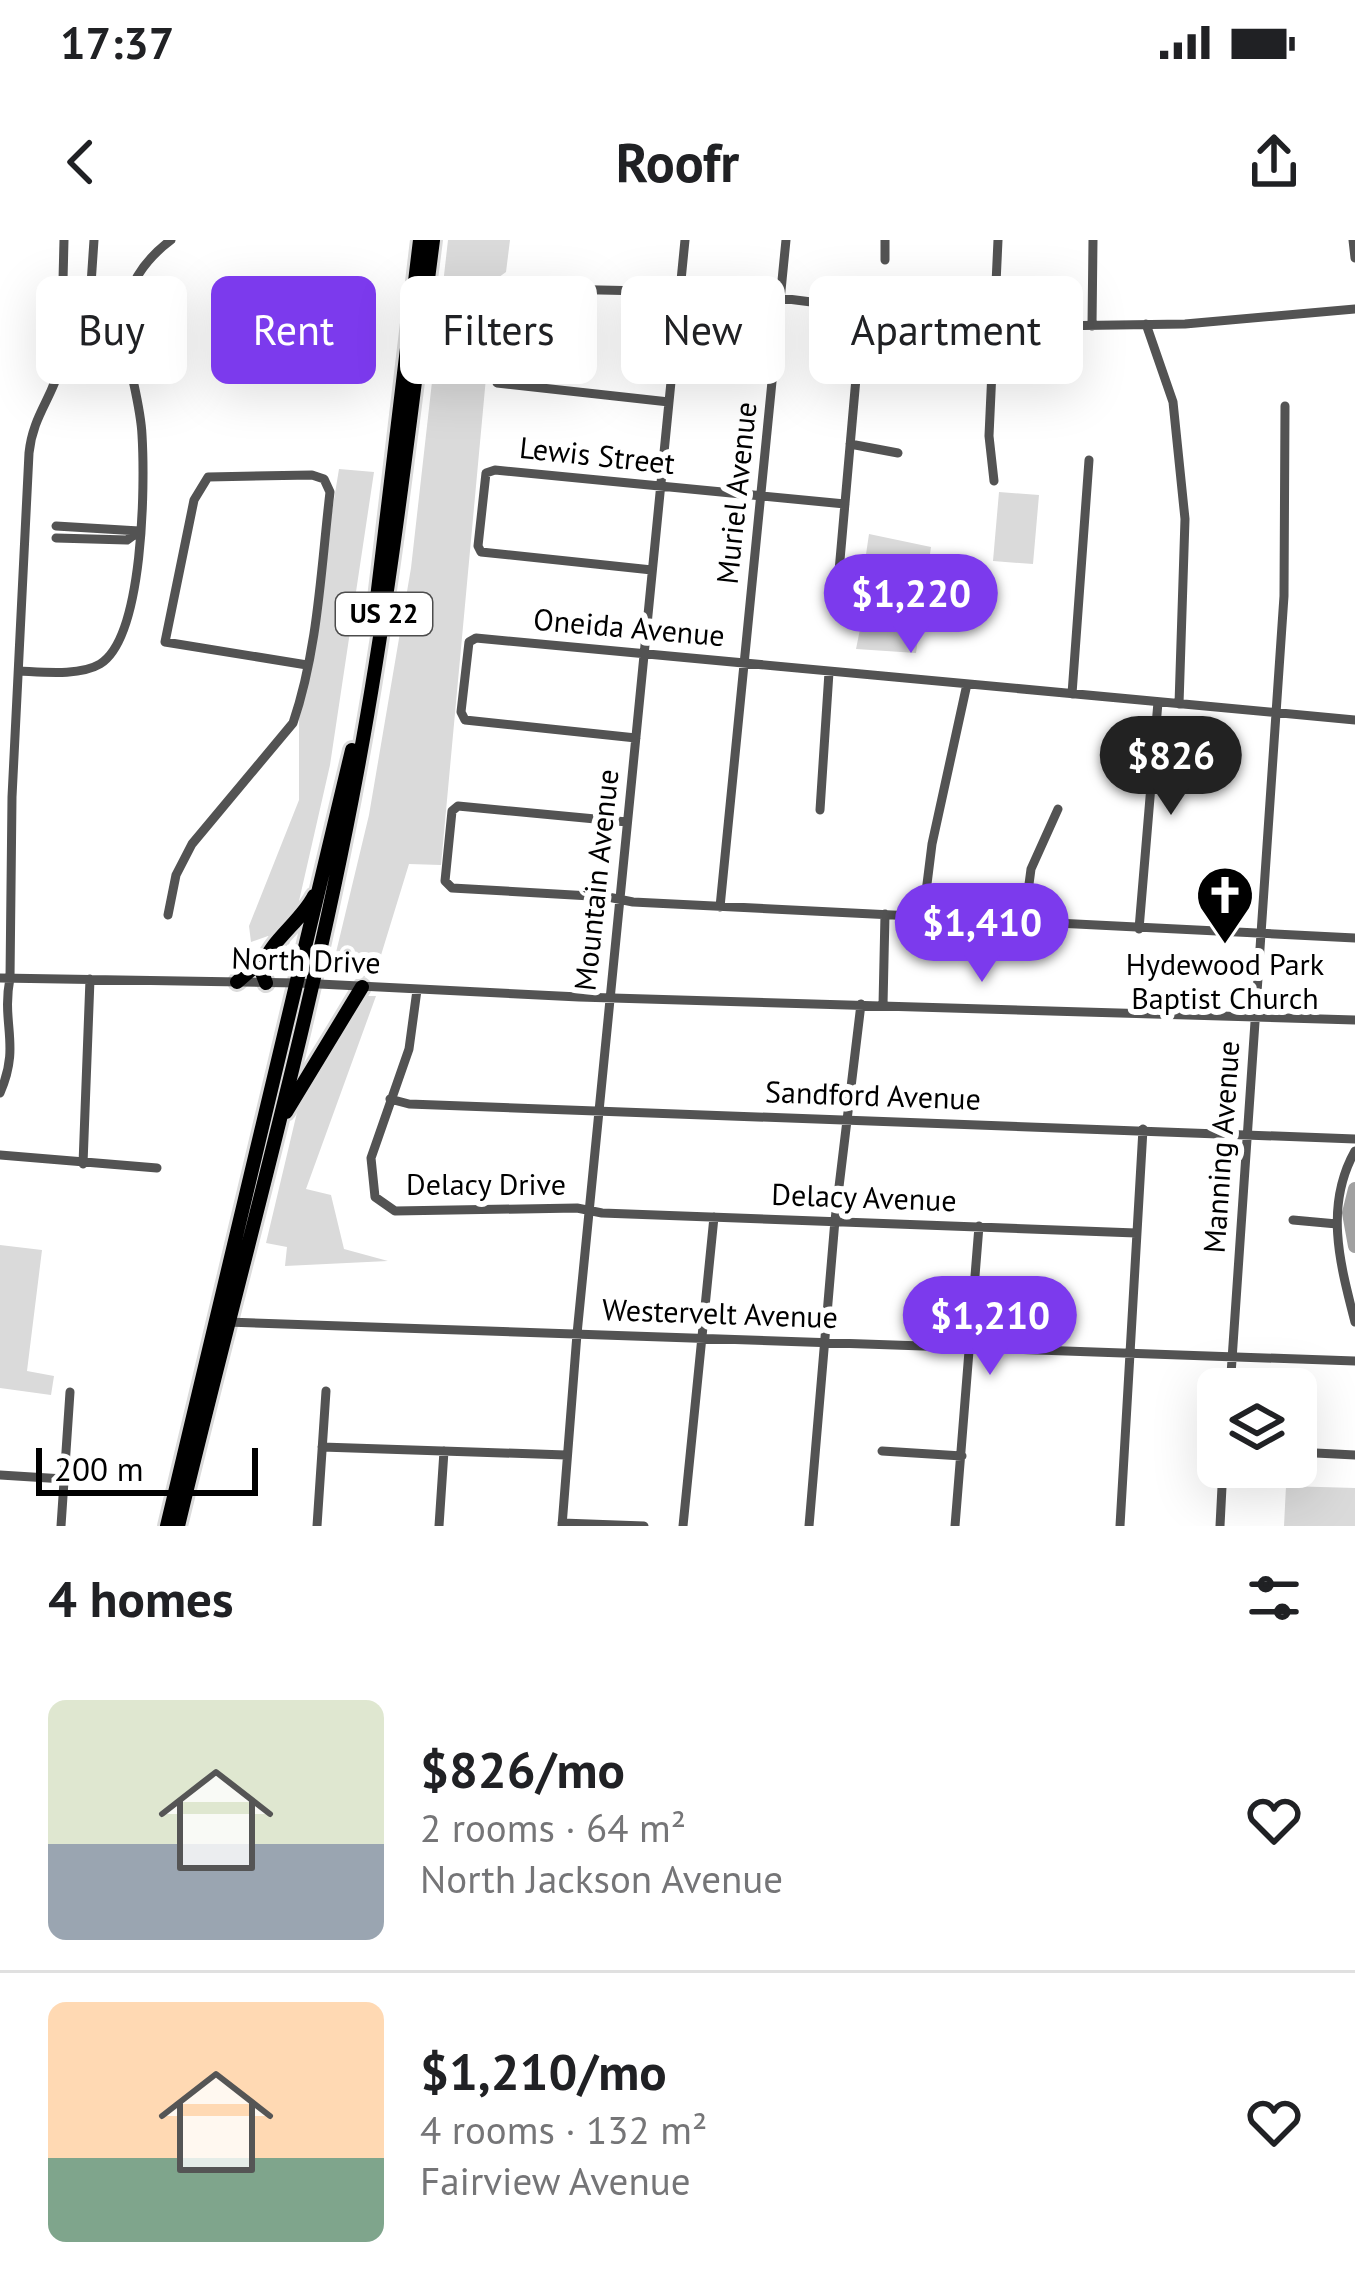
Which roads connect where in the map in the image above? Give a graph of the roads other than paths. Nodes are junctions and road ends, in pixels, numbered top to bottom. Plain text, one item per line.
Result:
1 (64, 240) edge
2 (94, 240) edge
3 (171, 240) edge
4 (685, 240) edge
5 (786, 240) edge
6 (885, 240) edge
7 (998, 240) edge
8 (1093, 240) edge
9 (1353, 240) edge
10 (421, 242) edge
11 (1355, 258) edge
12 (886, 260) dead end
13 (93, 276) edge
14 (140, 276) edge
15 (682, 276) edge
16 (782, 276) edge
17 (995, 276) edge
18 (621, 291) edge
19 (1355, 309) edge
20 (1145, 324) junction
21 (1083, 326) edge
22 (1092, 326) junction
23 (134, 384) edge
24 (671, 384) edge
25 (772, 384) edge
26 (855, 384) edge
27 (990, 384) edge
28 (669, 402) junction
29 (1285, 406) dead end
30 (850, 444) junction
31 (898, 453) dead end
32 (1089, 460) dead end
33 (994, 482) dead end
34 (660, 486) junction
35 (761, 496) junction
36 (845, 504) junction
37 (139, 531) junction
38 (56, 532) dead end
39 (652, 570) junction
40 (837, 594) dead end
41 (644, 654) junction
42 (744, 663) junction
43 (307, 665) junction
44 (19, 668) junction
45 (829, 672) junction
46 (968, 684) junction
47 (1072, 694) junction
48 (1158, 703) junction
49 (1179, 704) junction
50 (1275, 712) junction
51 (1355, 720) edge
52 (635, 738) junction
53 (1058, 809) dead end
54 (820, 810) dead end
55 (627, 822) junction
56 (325, 875) junction
57 (620, 899) junction
58 (720, 907) junction
59 (885, 914) junction
60 (168, 915) dead end
61 (923, 916) junction
62 (1024, 922) junction
63 (1139, 929) junction
64 (1260, 934) junction
65 (1355, 938) edge
66 (265, 958) junction
67 (5, 978) edge
68 (90, 980) junction
69 (236, 982) junction
70 (266, 982) junction
71 (305, 984) junction
72 (362, 986) junction
73 (417, 990) junction
74 (610, 997) junction
75 (861, 1004) junction
76 (883, 1004) junction
77 (1255, 1016) junction
78 (1355, 1020) edge
79 (6, 1045) edge
80 (0, 1093) edge
81 (390, 1099) junction
82 (599, 1110) junction
83 (847, 1118) junction
84 (277, 1126) junction
85 (1143, 1129) junction
86 (1247, 1132) junction
87 (1355, 1139) edge
88 (1355, 1151) edge
89 (0, 1155) edge
90 (83, 1164) junction
91 (157, 1168) dead end
92 (589, 1210) junction
93 (714, 1217) junction
94 (835, 1220) junction
95 (1293, 1220) dead end
96 (1336, 1224) junction
97 (979, 1226) junction
98 (1136, 1233) junction
99 (227, 1322) junction
100 (1355, 1322) edge
101 (577, 1334) junction
102 (701, 1338) junction
103 (824, 1341) junction
104 (970, 1347) junction
105 (1129, 1354) junction
106 (1232, 1358) junction
107 (1355, 1361) edge
108 (1231, 1368) edge
109 (326, 1391) dead end
110 (70, 1392) dead end
111 (322, 1447) junction
112 (444, 1451) junction
113 (882, 1451) dead end
114 (1317, 1453) edge
115 (566, 1455) junction
116 (1355, 1455) edge
117 (962, 1456) junction
118 (0, 1475) edge
119 (64, 1479) junction
120 (1222, 1488) edge
121 (562, 1524) edge
122 (62, 1526) edge
123 (167, 1526) edge
124 (178, 1526) edge
125 (317, 1526) edge
126 (439, 1526) edge
127 (644, 1526) edge
128 (683, 1526) edge
129 (809, 1526) edge
130 (955, 1526) edge
131 (1120, 1526) edge
132 (1220, 1526) edge

1 - 44 street
2 - 13 street
3 - 14 street
4 - 15 street, Mountain Avenue
5 - 16 street, Muriel Avenue
6 - 12 street
7 - 17 street
8 - 22 street
9 - 11 street
10 - 56 highway, US 22
10 - 71 highway, US 22
18 - 28 street
19 - 20 street
20 - 22 street
20 - 49 street
21 - 22 street
23 - 37 street
24 - 28 street, Mountain Avenue
25 - 35 street, Muriel Avenue
26 - 30 street
27 - 33 street
28 - 34 street, Mountain Avenue
29 - 50 street, Manning Avenue
30 - 31 street
30 - 36 street
32 - 47 street
34 - 35 street, Lewis Street
34 - 39 street, Mountain Avenue
34 - 39 street, Lewis Street
35 - 36 street, Lewis Street
35 - 42 street, Muriel Avenue
36 - 40 street
37 - 38 street
37 - 44 street
39 - 41 street, Mountain Avenue
41 - 42 street, Oneida Avenue
41 - 52 street, Mountain Avenue
41 - 52 street, Oneida Avenue
42 - 45 street, Oneida Avenue
42 - 58 street, Muriel Avenue
43 - 43 street
43 - 60 street
44 - 67 street
45 - 46 street, Oneida Avenue
45 - 54 street
46 - 47 street, Oneida Avenue
46 - 61 street
47 - 48 street, Oneida Avenue
48 - 49 street, Oneida Avenue
48 - 63 street
49 - 50 street, Oneida Avenue
50 - 51 street, Oneida Avenue
50 - 64 street, Manning Avenue
52 - 55 street, Mountain Avenue
53 - 62 street
55 - 57 street, Mountain Avenue
55 - 57 street
56 - 66 highway
56 - 71 highway, US 22
57 - 58 street
57 - 74 street, Mountain Avenue
58 - 59 street
59 - 61 street
59 - 76 street
61 - 62 street
62 - 63 street
63 - 64 street
64 - 65 street
64 - 77 street, Manning Avenue
66 - 69 highway
66 - 70 highway
67 - 68 street, North Drive
67 - 79 street
68 - 69 street, North Drive
68 - 90 street
69 - 70 street, North Drive
70 - 71 street, North Drive
71 - 72 street, North Drive
71 - 84 highway, US 22
71 - 123 highway, US 22
72 - 73 street, North Drive
72 - 84 highway
73 - 74 street, North Drive
73 - 81 street
74 - 75 street, North Drive
74 - 82 street, Mountain Avenue
75 - 76 street, North Drive
75 - 83 street
76 - 77 street, North Drive
77 - 78 street, North Drive
77 - 86 street, Manning Avenue
79 - 80 street
81 - 82 street, Sandford Avenue
81 - 92 street, Delacy Drive
82 - 83 street, Sandford Avenue
82 - 92 street, Mountain Avenue
83 - 85 street, Sandford Avenue
83 - 94 street
84 - 99 highway, US 22
85 - 86 street, Sandford Avenue
85 - 98 street
86 - 87 street, Sandford Avenue
86 - 106 street, Manning Avenue
88 - 96 street
89 - 90 street
90 - 91 street
92 - 93 street, Delacy Avenue
92 - 101 street, Mountain Avenue
93 - 94 street, Delacy Avenue
93 - 102 street
94 - 97 street, Delacy Avenue
94 - 103 street
95 - 96 street
96 - 100 street
97 - 98 street, Delacy Avenue
97 - 104 street
98 - 105 street
99 - 101 street, Westervelt Avenue
99 - 124 highway, US 22
101 - 102 street, Westervelt Avenue
101 - 115 street, Mountain Avenue
102 - 103 street, Westervelt Avenue
102 - 128 street
103 - 104 street, Westervelt Avenue
103 - 129 street
104 - 105 street, Westervelt Avenue
104 - 117 street
105 - 106 street, Westervelt Avenue
105 - 131 street
106 - 107 street, Westervelt Avenue
106 - 108 street, Manning Avenue
109 - 111 street
110 - 119 street
111 - 112 street
111 - 125 street
112 - 115 street
112 - 126 street
113 - 117 street
114 - 116 street
115 - 121 street, Mountain Avenue
117 - 130 street
118 - 119 street
119 - 122 street
120 - 132 street
121 - 127 street

